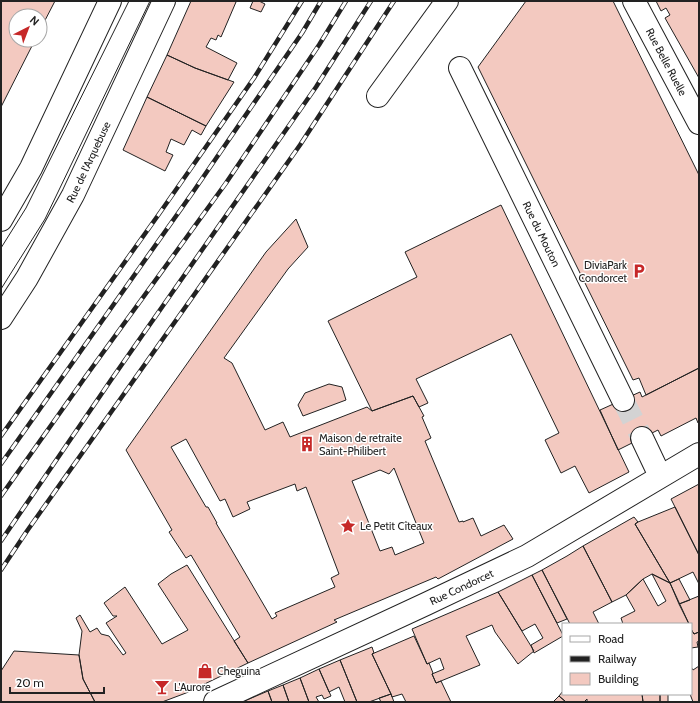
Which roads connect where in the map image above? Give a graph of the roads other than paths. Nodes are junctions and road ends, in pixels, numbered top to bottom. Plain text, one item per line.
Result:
1 (110, 1) edge
2 (164, 1) edge
3 (447, 1) edge
4 (634, 1) edge
5 (460, 68) dead end
6 (378, 96) dead end
7 (699, 123) edge
8 (1, 220) edge
9 (1, 318) edge
10 (623, 400) tunnel mouth
11 (642, 438) tunnel mouth
12 (699, 454) edge
13 (660, 476) junction
14 (216, 702) edge

1 - 8 street
2 - 9 street, Rue de l'Arquebuse
3 - 6 street
4 - 7 street, Rue Belle Ruelle
5 - 10 street, Rue du Mouton
11 - 13 street
12 - 13 street, Rue Condorcet
13 - 14 street, Rue Condorcet

